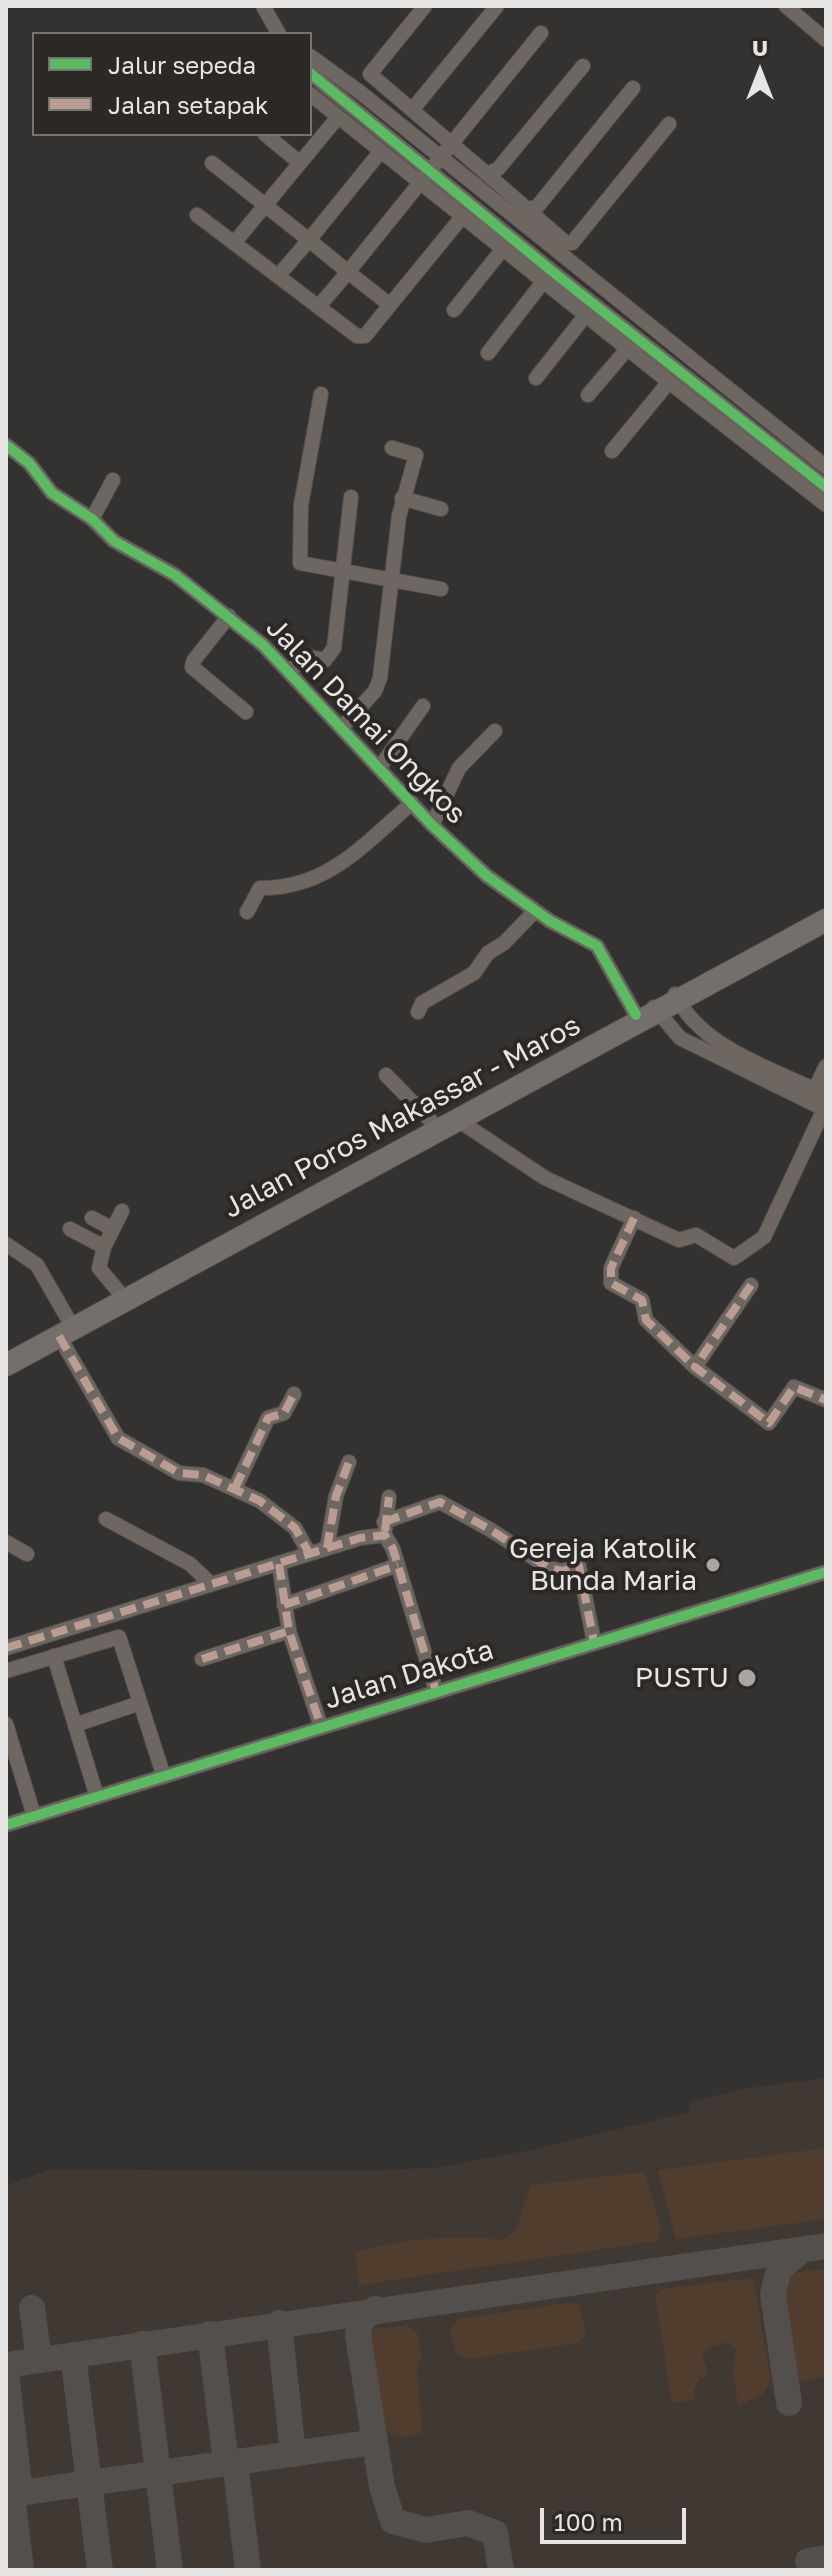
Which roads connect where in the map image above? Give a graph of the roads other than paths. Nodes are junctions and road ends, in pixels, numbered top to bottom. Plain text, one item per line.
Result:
1 (263, 6) edge
2 (425, 6) edge
3 (497, 6) edge
4 (786, 6) edge
5 (278, 32) edge
6 (541, 33) dead end
7 (826, 40) edge
8 (312, 57) edge
9 (583, 66) dead end
10 (312, 75) edge
11 (633, 88) dead end
12 (312, 96) edge
13 (412, 110) junction
14 (338, 117) junction
15 (669, 124) dead end
16 (267, 136) edge
17 (453, 144) junction
18 (381, 151) junction
19 (441, 160) junction
20 (212, 163) dead end
21 (300, 163) junction
22 (487, 174) junction
23 (426, 178) junction
24 (266, 205) junction
25 (527, 209) junction
26 (197, 215) dead end
27 (462, 217) junction
28 (309, 240) junction
29 (234, 243) junction
30 (502, 250) junction
31 (348, 272) junction
32 (278, 276) junction
33 (543, 282) junction
34 (390, 305) junction
35 (319, 306) junction
36 (454, 310) dead end
37 (585, 316) junction
38 (637, 337) junction
39 (488, 353) dead end
40 (536, 378) dead end
41 (669, 382) junction
42 (321, 394) dead end
43 (588, 395) dead end
44 (776, 428) junction
45 (765, 440) junction
46 (6, 445) edge
47 (392, 448) dead end
48 (612, 451) dead end
49 (826, 467) edge
50 (113, 480) dead end
51 (826, 487) edge
52 (351, 497) dead end
53 (402, 498) junction
54 (826, 505) edge
55 (441, 509) dead end
56 (92, 519) junction
57 (345, 573) junction
58 (391, 579) junction
59 (441, 589) dead end
60 (229, 616) junction
61 (289, 671) junction
62 (423, 706) dead end
63 (246, 712) dead end
64 (343, 726) junction
65 (495, 731) dead end
66 (380, 767) junction
67 (412, 803) junction
68 (432, 825) junction
69 (826, 910) edge
70 (535, 911) junction
71 (247, 912) dead end
72 (826, 920) edge
73 (677, 998) junction
74 (649, 1011) junction
75 (418, 1012) dead end
76 (742, 1060) junction
77 (826, 1066) edge
78 (386, 1075) dead end
79 (823, 1101) edge
80 (458, 1120) junction
81 (432, 1122) junction
82 (122, 1211) dead end
83 (92, 1218) dead end
84 (634, 1218) junction
85 (70, 1229) dead end
86 (113, 1229) junction
87 (6, 1244) edge
88 (104, 1247) junction
89 (751, 1285) dead end
90 (119, 1292) junction
91 (94, 1312) junction
92 (63, 1328) junction
93 (6, 1353) edge
94 (6, 1365) edge
95 (695, 1367) junction
96 (294, 1394) dead end
97 (826, 1400) edge
98 (349, 1462) dead end
99 (235, 1488) junction
100 (389, 1497) dead end
101 (106, 1519) dead end
102 (385, 1528) junction
103 (6, 1542) edge
104 (327, 1548) junction
105 (309, 1553) junction
106 (27, 1554) dead end
107 (279, 1564) junction
108 (398, 1565) junction
109 (826, 1572) edge
110 (210, 1583) junction
111 (284, 1605) junction
112 (289, 1631) junction
113 (594, 1642) junction
114 (6, 1648) edge
115 (54, 1656) junction
116 (202, 1659) dead end
117 (6, 1671) edge
118 (436, 1691) junction
119 (140, 1703) junction
120 (6, 1724) edge
121 (75, 1725) junction
122 (321, 1727) junction
123 (164, 1777) junction
124 (97, 1797) junction
125 (34, 1816) junction
126 (6, 1825) edge

1 - 5 street
2 - 13 street
3 - 13 street
4 - 7 street
6 - 17 street
8 - 19 street
9 - 22 street
10 - 23 street
11 - 25 street
12 - 14 street
13 - 17 street
14 - 18 street
14 - 21 street
15 - 25 street
16 - 21 street
17 - 19 street
17 - 22 street
18 - 23 street
18 - 28 street
19 - 23 street
19 - 38 street
20 - 24 street
21 - 24 street
22 - 25 street
23 - 27 street
23 - 31 street
23 - 38 street
24 - 28 street
24 - 29 street
26 - 29 street
27 - 30 street
27 - 34 street
28 - 31 street
28 - 32 street
29 - 32 street
30 - 33 street
30 - 36 street
31 - 34 street
31 - 35 street
32 - 35 street
33 - 37 street
33 - 39 street
34 - 35 street
37 - 38 street
37 - 40 street
38 - 41 street
38 - 43 street
38 - 44 street
38 - 45 street
41 - 48 street
41 - 54 street
42 - 57 street
44 - 45 street
44 - 49 street
45 - 51 street
46 - 56 street, Jalan Damai Ongkos
47 - 53 street
50 - 56 street
52 - 57 street
53 - 55 street
53 - 58 street
56 - 60 street, Jalan Damai Ongkos
57 - 58 street
57 - 61 street
58 - 59 street
58 - 64 street
60 - 61 street, Jalan Damai Ongkos
60 - 63 street
61 - 64 street, Jalan Damai Ongkos
62 - 66 street
64 - 66 street, Jalan Damai Ongkos
65 - 68 street
66 - 67 street, Jalan Damai Ongkos
67 - 68 street, Jalan Damai Ongkos
67 - 71 street
68 - 70 street, Jalan Damai Ongkos
69 - 73 highway, Jalan Poros Makassar - Maros
70 - 74 street, Jalan Damai Ongkos
70 - 75 street
72 - 73 highway, Jalan Poros Makassar - Maros
73 - 74 highway, Jalan Poros Makassar - Maros
73 - 76 street
74 - 76 street, Jalan Damai Ongkos
74 - 80 highway, Jalan Poros Makassar - Maros
74 - 81 highway, Jalan Poros Makassar - Maros
76 - 79 street
76 - 79 street
77 - 79 street
78 - 81 street
79 - 84 street
80 - 84 street
80 - 91 highway, Jalan Poros Makassar - Maros
81 - 90 highway, Jalan Poros Makassar - Maros
82 - 86 street
83 - 86 street
84 - 95 street
85 - 88 street
86 - 88 street
87 - 92 street
88 - 90 street
89 - 95 street
90 - 91 highway, Jalan Poros Makassar - Maros
91 - 92 highway, Jalan Poros Makassar - Maros
92 - 93 highway, Jalan Poros Makassar - Maros
92 - 94 highway, Jalan Poros Makassar - Maros
92 - 99 street
95 - 97 street
96 - 99 street
98 - 104 street
99 - 105 street
100 - 102 street
101 - 110 street
102 - 104 street
102 - 108 street
102 - 113 street
103 - 106 street
104 - 105 street
105 - 107 street
107 - 110 street
107 - 111 street
108 - 111 street
108 - 118 street
109 - 113 street, Jalan Dakota
110 - 114 street
111 - 112 street
112 - 116 street
112 - 122 street
113 - 118 street, Jalan Dakota
115 - 117 street
115 - 119 street
115 - 121 street
118 - 122 street, Jalan Dakota
119 - 121 street
119 - 123 street
120 - 125 street
121 - 124 street
122 - 123 street, Jalan Dakota
123 - 124 street, Jalan Dakota
124 - 125 street, Jalan Dakota
125 - 126 street, Jalan Dakota

